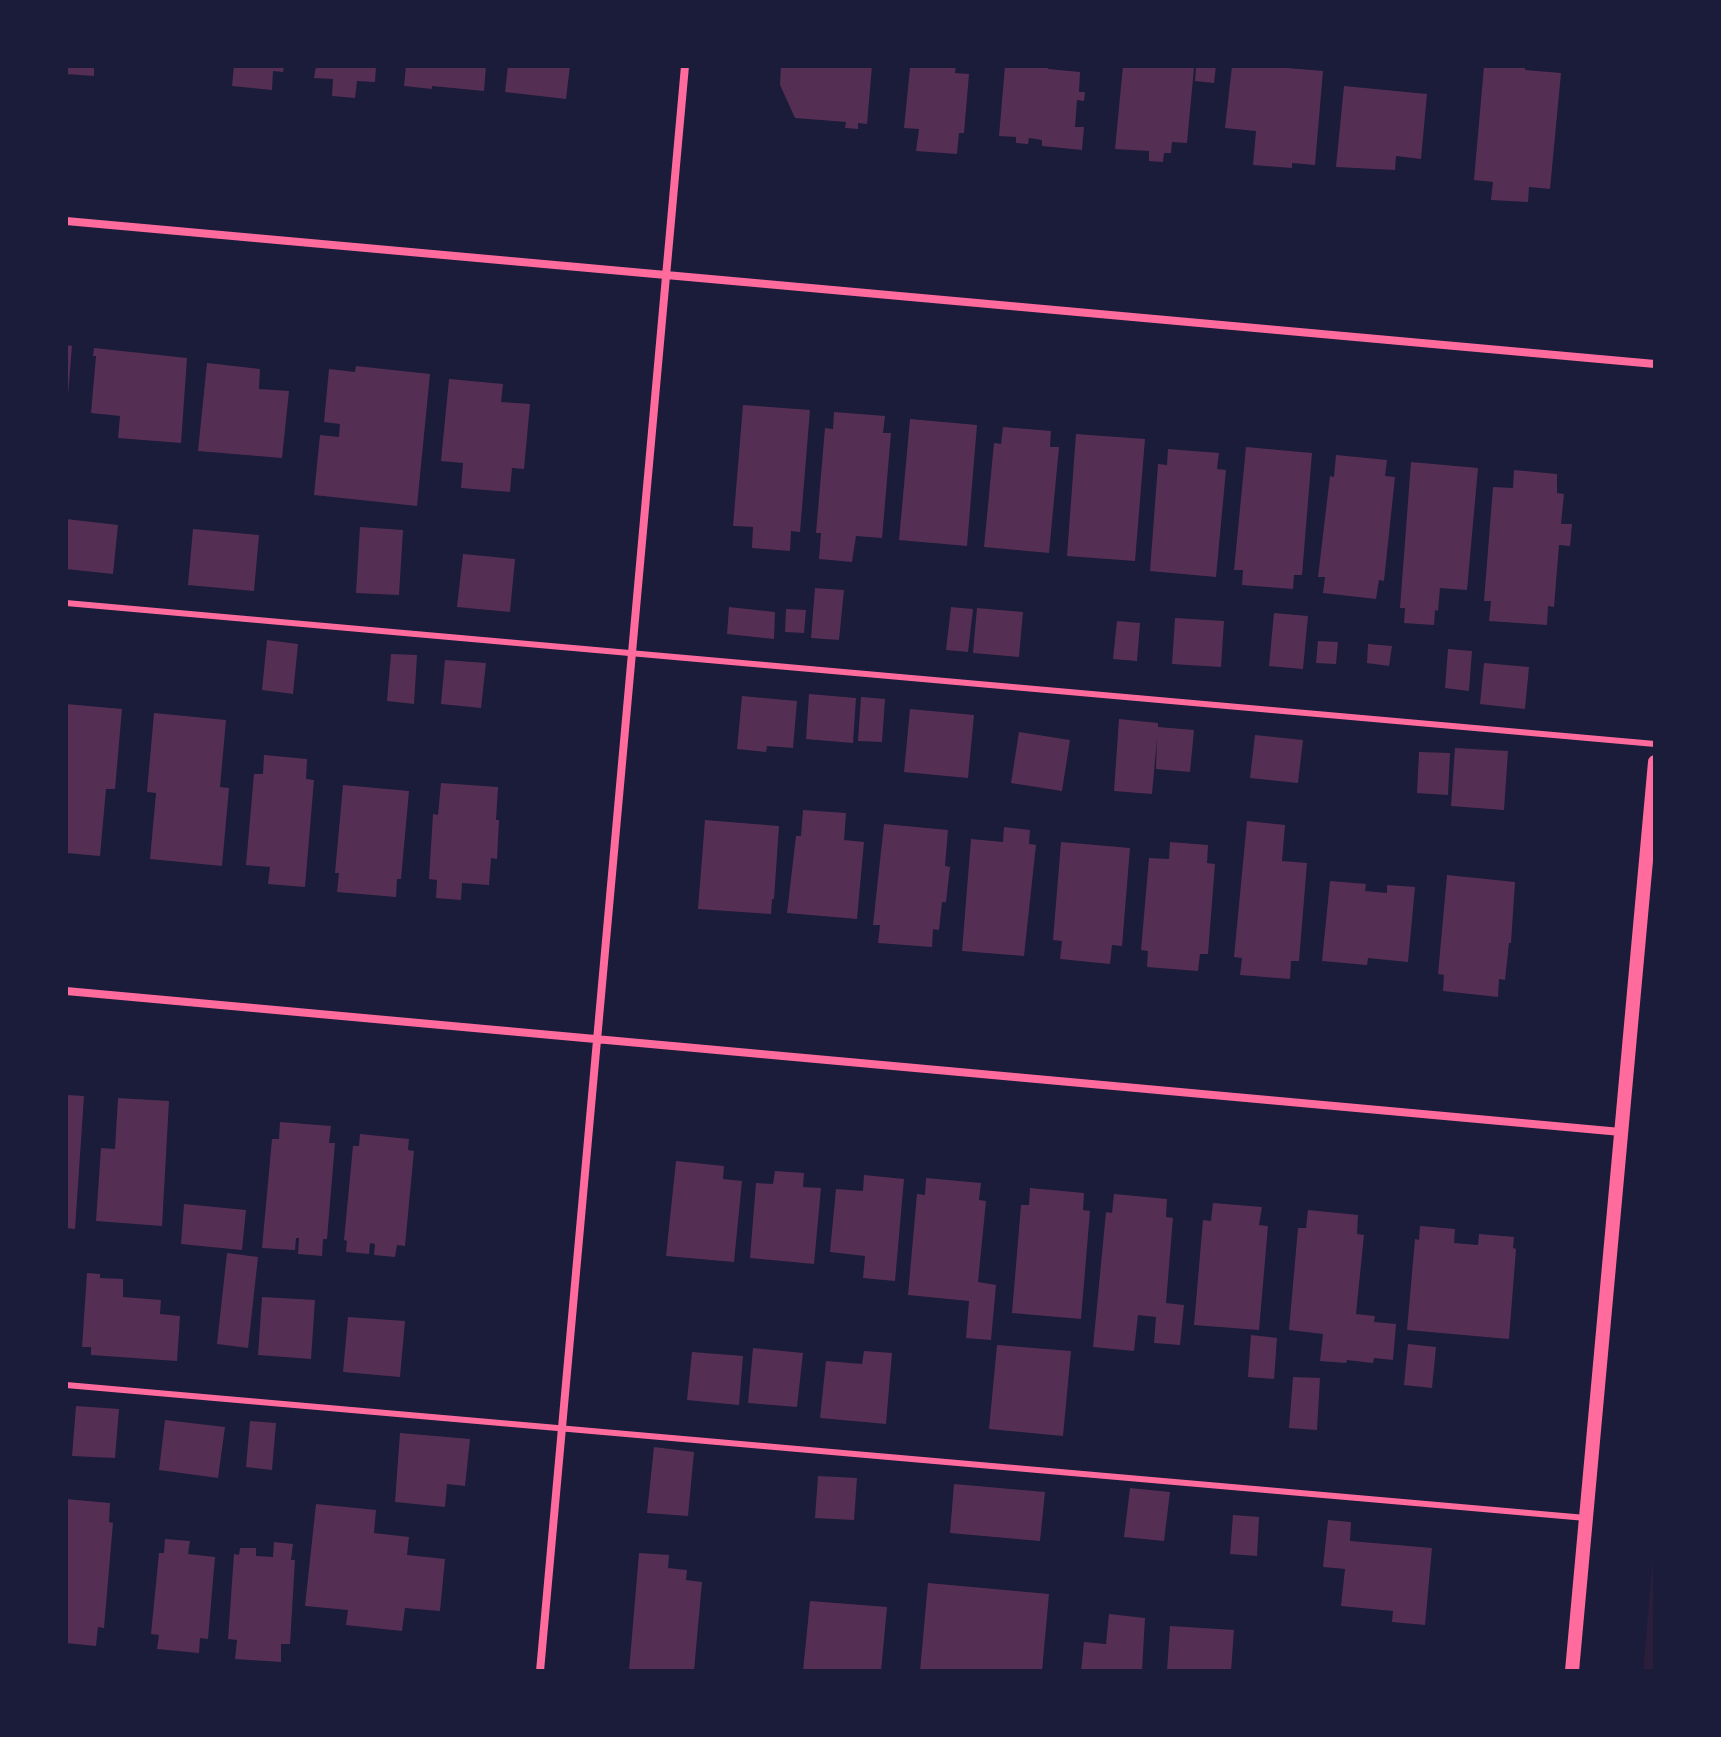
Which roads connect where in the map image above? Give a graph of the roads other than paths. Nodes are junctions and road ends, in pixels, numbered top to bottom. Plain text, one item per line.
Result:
1 (685, 66) edge
2 (66, 221) edge
3 (666, 275) junction
4 (1655, 364) edge
5 (66, 603) edge
6 (631, 653) junction
7 (1655, 744) edge
8 (1655, 762) edge
9 (66, 991) edge
10 (596, 1038) junction
11 (1621, 1132) junction
12 (66, 1385) edge
13 (561, 1428) junction
14 (1586, 1518) junction
15 (540, 1671) edge
16 (1572, 1671) edge

1 - 3 street
2 - 3 street
3 - 4 street
3 - 6 street
5 - 6 lane
6 - 7 lane
6 - 10 street
8 - 11 street
9 - 10 street
10 - 11 street
10 - 13 street
11 - 14 street
12 - 13 lane
13 - 14 lane
13 - 15 street
14 - 16 street

